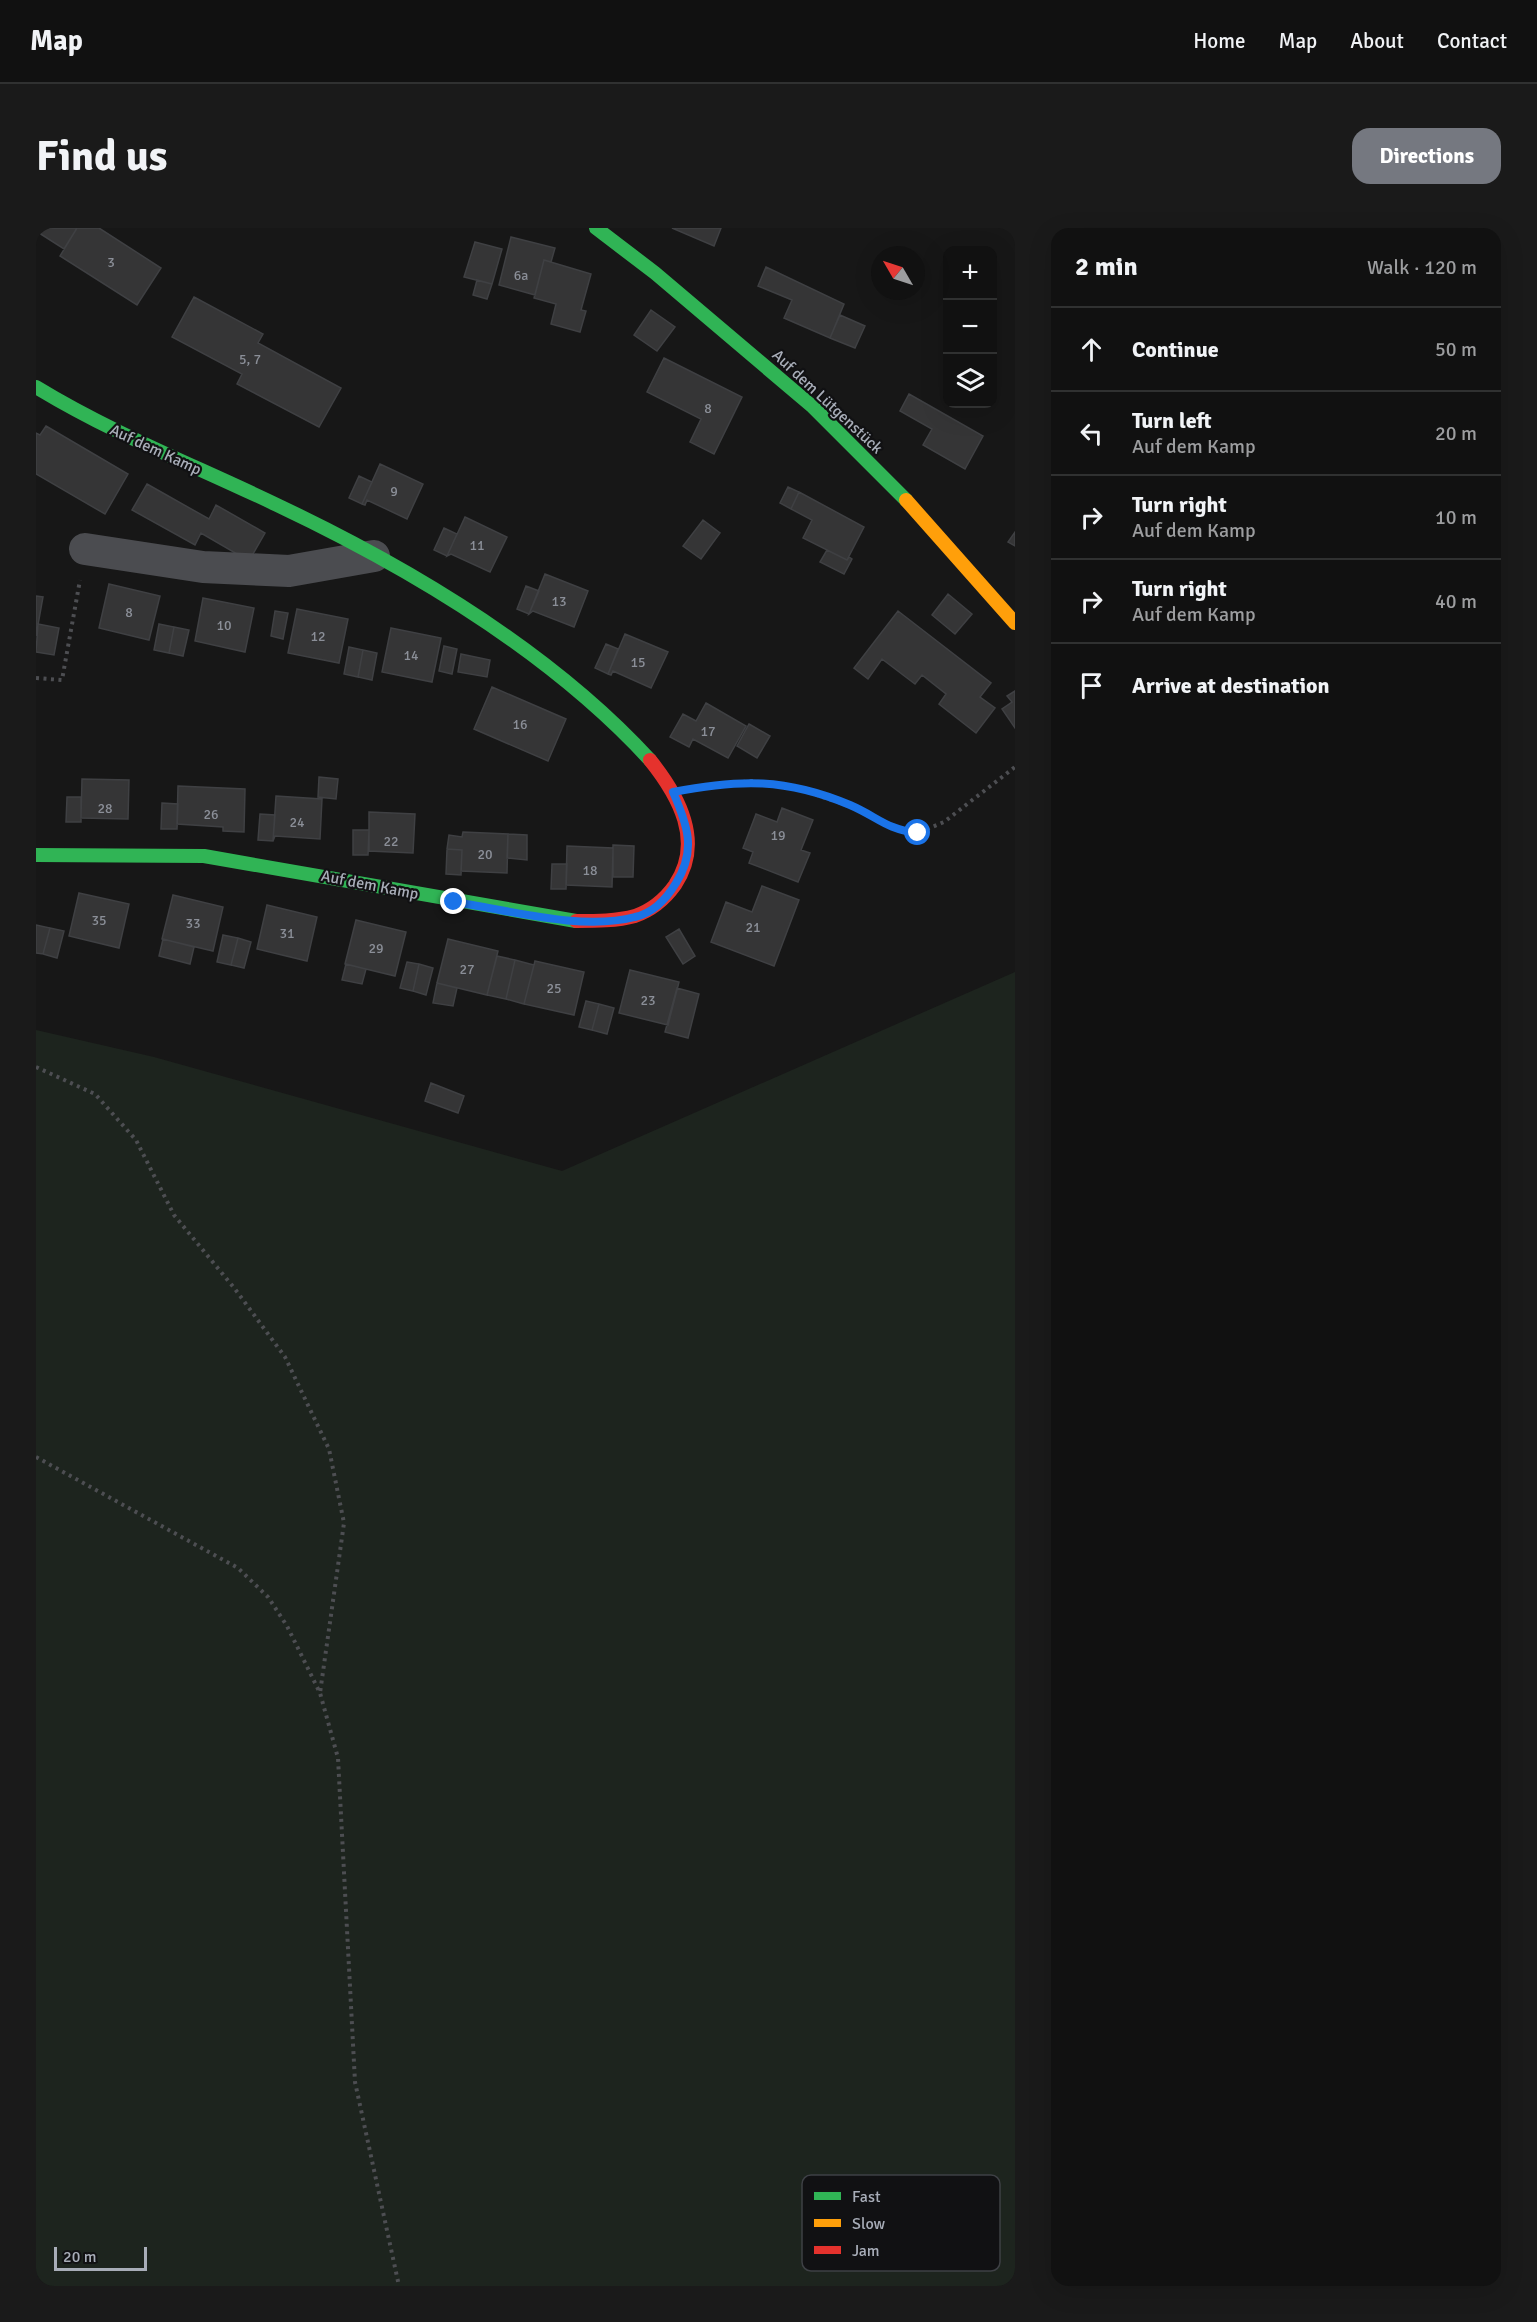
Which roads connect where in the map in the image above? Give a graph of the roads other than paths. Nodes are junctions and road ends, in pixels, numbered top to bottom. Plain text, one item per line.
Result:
1 (596, 228) edge
2 (36, 387) edge
3 (85, 549) road end
4 (374, 556) junction
5 (1015, 623) edge
6 (36, 855) edge

1 - 5 street, Auf dem Lütgenstück
2 - 4 street, Auf dem Kamp
3 - 4 street
4 - 6 street, Auf dem Kamp

